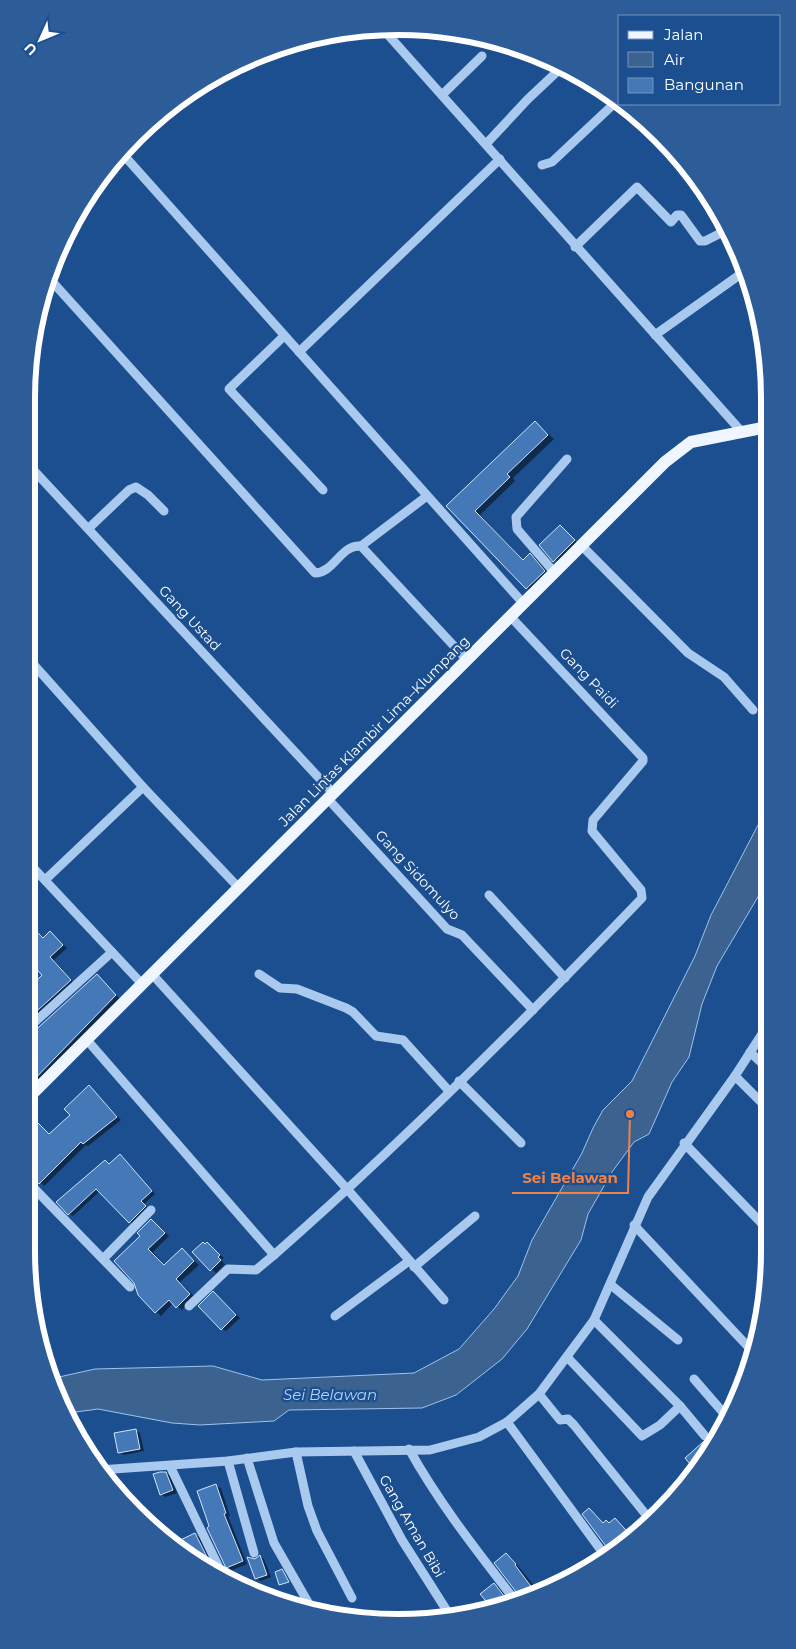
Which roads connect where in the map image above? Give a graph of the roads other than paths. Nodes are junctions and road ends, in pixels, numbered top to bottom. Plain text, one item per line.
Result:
1 (389, 35) edge
2 (482, 56) dead end
3 (557, 71) edge
4 (442, 94) junction
5 (612, 105) edge
6 (486, 144) junction
7 (126, 158) edge
8 (500, 159) junction
9 (542, 164) dead end
10 (721, 233) edge
11 (575, 247) junction
12 (740, 275) edge
13 (53, 283) edge
14 (655, 335) junction
15 (284, 336) junction
16 (299, 352) junction
17 (761, 428) edge
18 (741, 431) junction
19 (566, 459) dead end
20 (35, 471) edge
21 (323, 490) dead end
22 (427, 496) junction
23 (164, 511) dead end
24 (89, 528) junction
25 (581, 545) junction
26 (361, 546) junction
27 (554, 572) junction
28 (523, 603) junction
29 (510, 616) junction
30 (466, 660) junction
31 (35, 666) edge
32 (753, 710) dead end
33 (143, 787) junction
34 (330, 796) junction
35 (35, 869) edge
36 (45, 880) junction
37 (238, 888) junction
38 (489, 896) dead end
39 (112, 952) junction
40 (152, 974) junction
41 (259, 974) dead end
42 (565, 978) junction
43 (142, 984) junction
44 (533, 1010) junction
45 (35, 1022) edge
46 (761, 1035) edge
47 (87, 1040) junction
48 (750, 1052) junction
49 (761, 1062) edge
50 (735, 1076) junction
51 (460, 1081) junction
52 (35, 1091) edge
53 (449, 1091) junction
54 (761, 1102) edge
55 (521, 1143) dead end
56 (684, 1143) junction
57 (35, 1189) edge
58 (348, 1190) junction
59 (150, 1210) dead end
60 (475, 1216) dead end
61 (761, 1223) edge
62 (634, 1225) junction
63 (274, 1255) junction
64 (103, 1259) junction
65 (412, 1264) junction
66 (611, 1284) junction
67 (130, 1287) dead end
68 (444, 1300) dead end
69 (189, 1306) dead end
70 (335, 1316) dead end
71 (594, 1320) junction
72 (678, 1340) dead end
73 (748, 1347) edge
74 (568, 1358) junction
75 (694, 1379) dead end
76 (539, 1394) junction
77 (680, 1406) junction
78 (723, 1413) edge
79 (507, 1422) junction
80 (705, 1436) dead end
81 (409, 1449) junction
82 (354, 1450) junction
83 (296, 1452) junction
84 (247, 1458) junction
85 (228, 1460) junction
86 (170, 1466) junction
87 (108, 1469) edge
88 (647, 1515) edge
89 (602, 1552) edge
90 (254, 1553) dead end
91 (218, 1566) edge
92 (512, 1596) edge
93 (352, 1598) dead end
94 (308, 1603) edge
95 (447, 1611) edge

1 - 4 street
2 - 4 street
3 - 6 street
4 - 6 street
5 - 9 street
6 - 8 street
7 - 15 street
8 - 11 street
8 - 16 street
10 - 11 street
11 - 14 street
12 - 14 street
13 - 26 street
14 - 18 street
15 - 16 street
15 - 21 street
16 - 22 street
17 - 18 main road, Jalan Lintas Klambir Lima–Klumpang
18 - 25 main road, Jalan Lintas Klambir Lima–Klumpang
19 - 27 street
20 - 24 street, Gang Ustad
22 - 26 street
22 - 28 street
23 - 24 street
24 - 34 street, Gang Ustad
25 - 27 main road, Jalan Lintas Klambir Lima–Klumpang
25 - 32 street
26 - 30 street
27 - 28 main road, Jalan Lintas Klambir Lima–Klumpang
28 - 29 main road, Jalan Lintas Klambir Lima–Klumpang
29 - 30 main road, Jalan Lintas Klambir Lima–Klumpang
29 - 42 street, Gang Paidi
30 - 34 main road, Jalan Lintas Klambir Lima–Klumpang
31 - 33 street
33 - 36 street
33 - 37 street
34 - 37 main road, Jalan Lintas Klambir Lima–Klumpang
34 - 44 street, Gang Sidomulyo
35 - 36 street
36 - 39 street
37 - 40 main road, Jalan Lintas Klambir Lima–Klumpang
38 - 42 street
39 - 43 street
39 - 45 street
40 - 43 main road, Jalan Lintas Klambir Lima–Klumpang
40 - 58 street
41 - 53 street
42 - 44 street
43 - 47 main road, Jalan Lintas Klambir Lima–Klumpang
44 - 51 street
46 - 48 street
47 - 52 main road, Jalan Lintas Klambir Lima–Klumpang
47 - 63 street
48 - 49 street
48 - 50 street
50 - 54 street
50 - 56 street
51 - 53 street
51 - 55 street
53 - 58 street
56 - 61 street
56 - 62 street
57 - 64 street
58 - 63 street
58 - 65 street
59 - 64 street
60 - 65 street
62 - 66 street
62 - 73 street
63 - 69 street
64 - 67 street
65 - 68 street
65 - 70 street
66 - 71 street
66 - 72 street
71 - 74 street
71 - 77 street
74 - 76 street
74 - 77 street
75 - 78 street
76 - 79 street
76 - 88 street
77 - 80 street
79 - 81 street
79 - 89 street
81 - 82 street
81 - 92 street
82 - 83 street
82 - 95 street, Gang Aman Bibi
83 - 84 street
83 - 93 street
84 - 85 street
84 - 94 street
85 - 86 street
85 - 90 street
86 - 87 street
86 - 91 street

